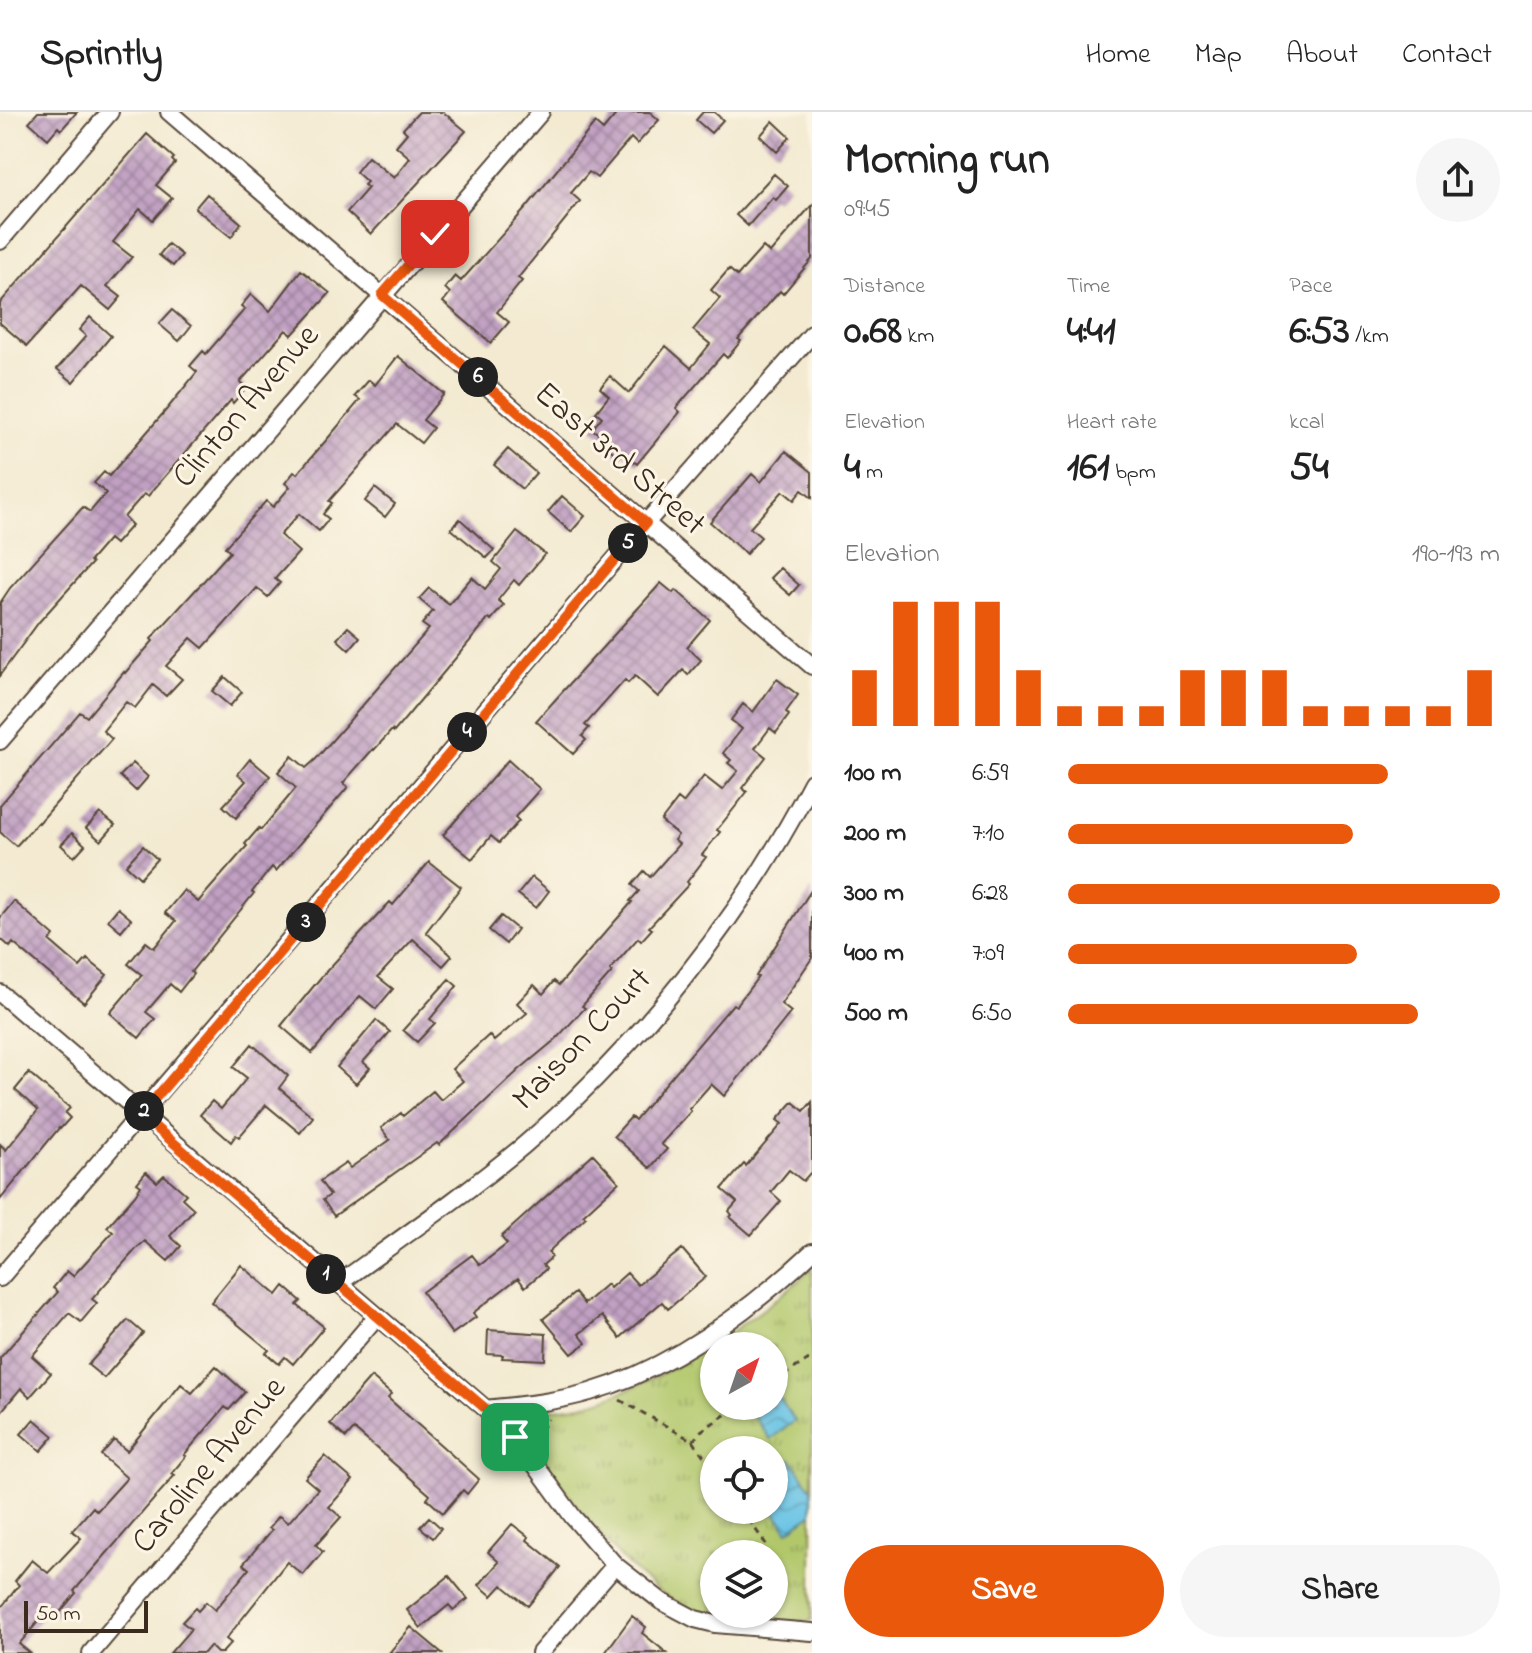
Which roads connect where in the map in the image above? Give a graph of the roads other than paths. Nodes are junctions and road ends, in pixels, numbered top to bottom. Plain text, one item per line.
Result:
1 (110, 112) edge
2 (169, 112) edge
3 (541, 112) edge
4 (0, 241) edge
5 (382, 295) junction
6 (812, 334) edge
7 (646, 523) junction
8 (812, 666) edge
9 (0, 741) edge
10 (812, 782) edge
11 (0, 993) edge
12 (141, 1115) junction
13 (812, 1252) edge
14 (0, 1278) edge
15 (338, 1284) junction
16 (376, 1317) junction
17 (486, 1409) junction
18 (615, 1565) junction
19 (812, 1632) edge
20 (91, 1653) edge
21 (540, 1653) edge

1 - 4 street
2 - 5 street, East 3rd Street
3 - 5 street, Clinton Avenue
5 - 7 street, East 3rd Street
5 - 9 street, Clinton Avenue
6 - 7 street
7 - 8 street, East 3rd Street
7 - 12 street
10 - 15 street, Maison Court
11 - 12 street
12 - 14 street
12 - 15 street
13 - 17 street
15 - 16 street
16 - 17 street
16 - 20 street, Caroline Avenue
17 - 18 street
18 - 19 street
18 - 21 street

